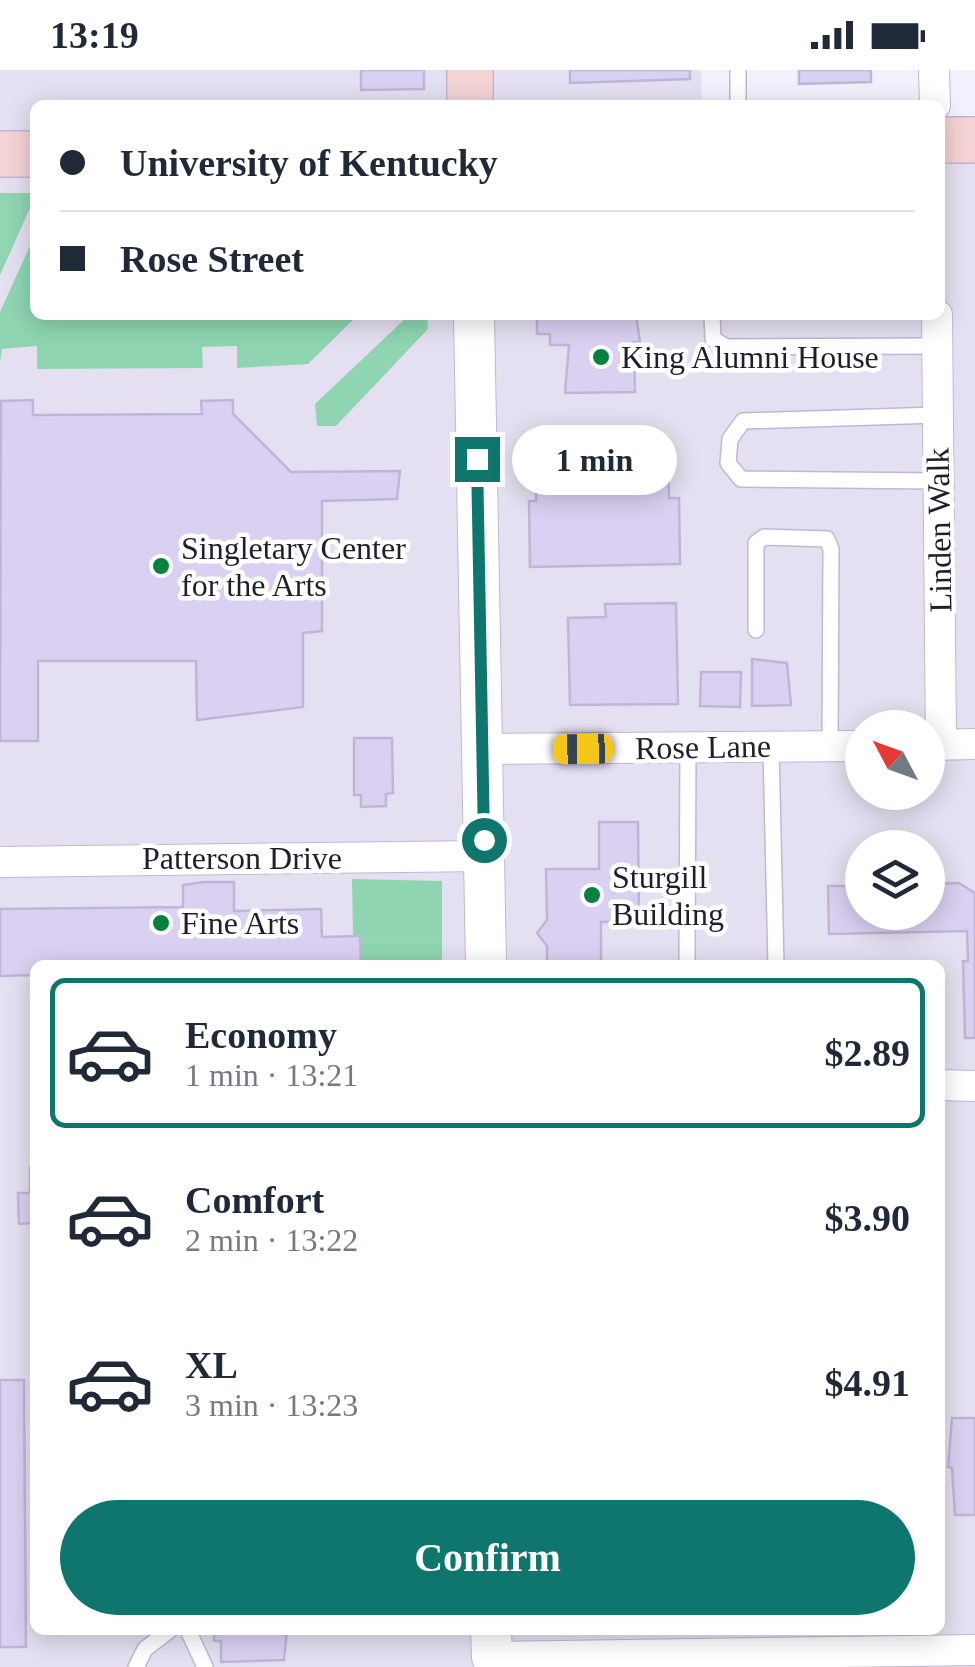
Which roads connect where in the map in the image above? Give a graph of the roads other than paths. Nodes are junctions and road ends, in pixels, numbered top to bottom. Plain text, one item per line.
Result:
1 (470, 70) edge
2 (738, 70) edge
3 (934, 70) edge
4 (470, 100) edge
5 (738, 100) edge
6 (934, 100) edge
7 (945, 140) edge
8 (975, 140) edge
9 (0, 154) edge
10 (30, 154) edge
11 (474, 320) edge
12 (712, 320) edge
13 (937, 320) edge
14 (937, 346) junction
15 (938, 415) junction
16 (938, 482) junction
17 (756, 630) dead end
18 (935, 710) edge
19 (975, 744) edge
20 (945, 745) edge
21 (830, 746) junction
22 (845, 746) edge
23 (688, 747) junction
24 (771, 747) junction
25 (483, 749) junction
26 (485, 856) junction
27 (0, 862) edge
28 (486, 960) edge
29 (686, 960) edge
30 (776, 960) edge
31 (945, 1085) edge
32 (975, 1086) edge
33 (163, 1635) edge
34 (190, 1635) edge
35 (777, 1642) edge
36 (492, 1644) edge
37 (975, 1650) edge
38 (136, 1667) edge
39 (205, 1667) edge

1 - 4 main road
2 - 5 lane
3 - 6 street
7 - 8 main road
9 - 10 main road
11 - 25 street
12 - 14 lane
13 - 14 street, Linden Walk
14 - 15 street, Linden Walk
15 - 16 street, Linden Walk
15 - 16 lane
16 - 18 street, Linden Walk
17 - 21 lane
19 - 20 street
21 - 22 street, Rose Lane
21 - 24 street, Rose Lane
23 - 24 street, Rose Lane
23 - 25 street, Rose Lane
23 - 29 lane
24 - 30 lane
25 - 26 street
26 - 27 street, Patterson Drive
26 - 28 street
31 - 32 street
33 - 38 lane
34 - 39 lane
35 - 36 street
35 - 37 street

